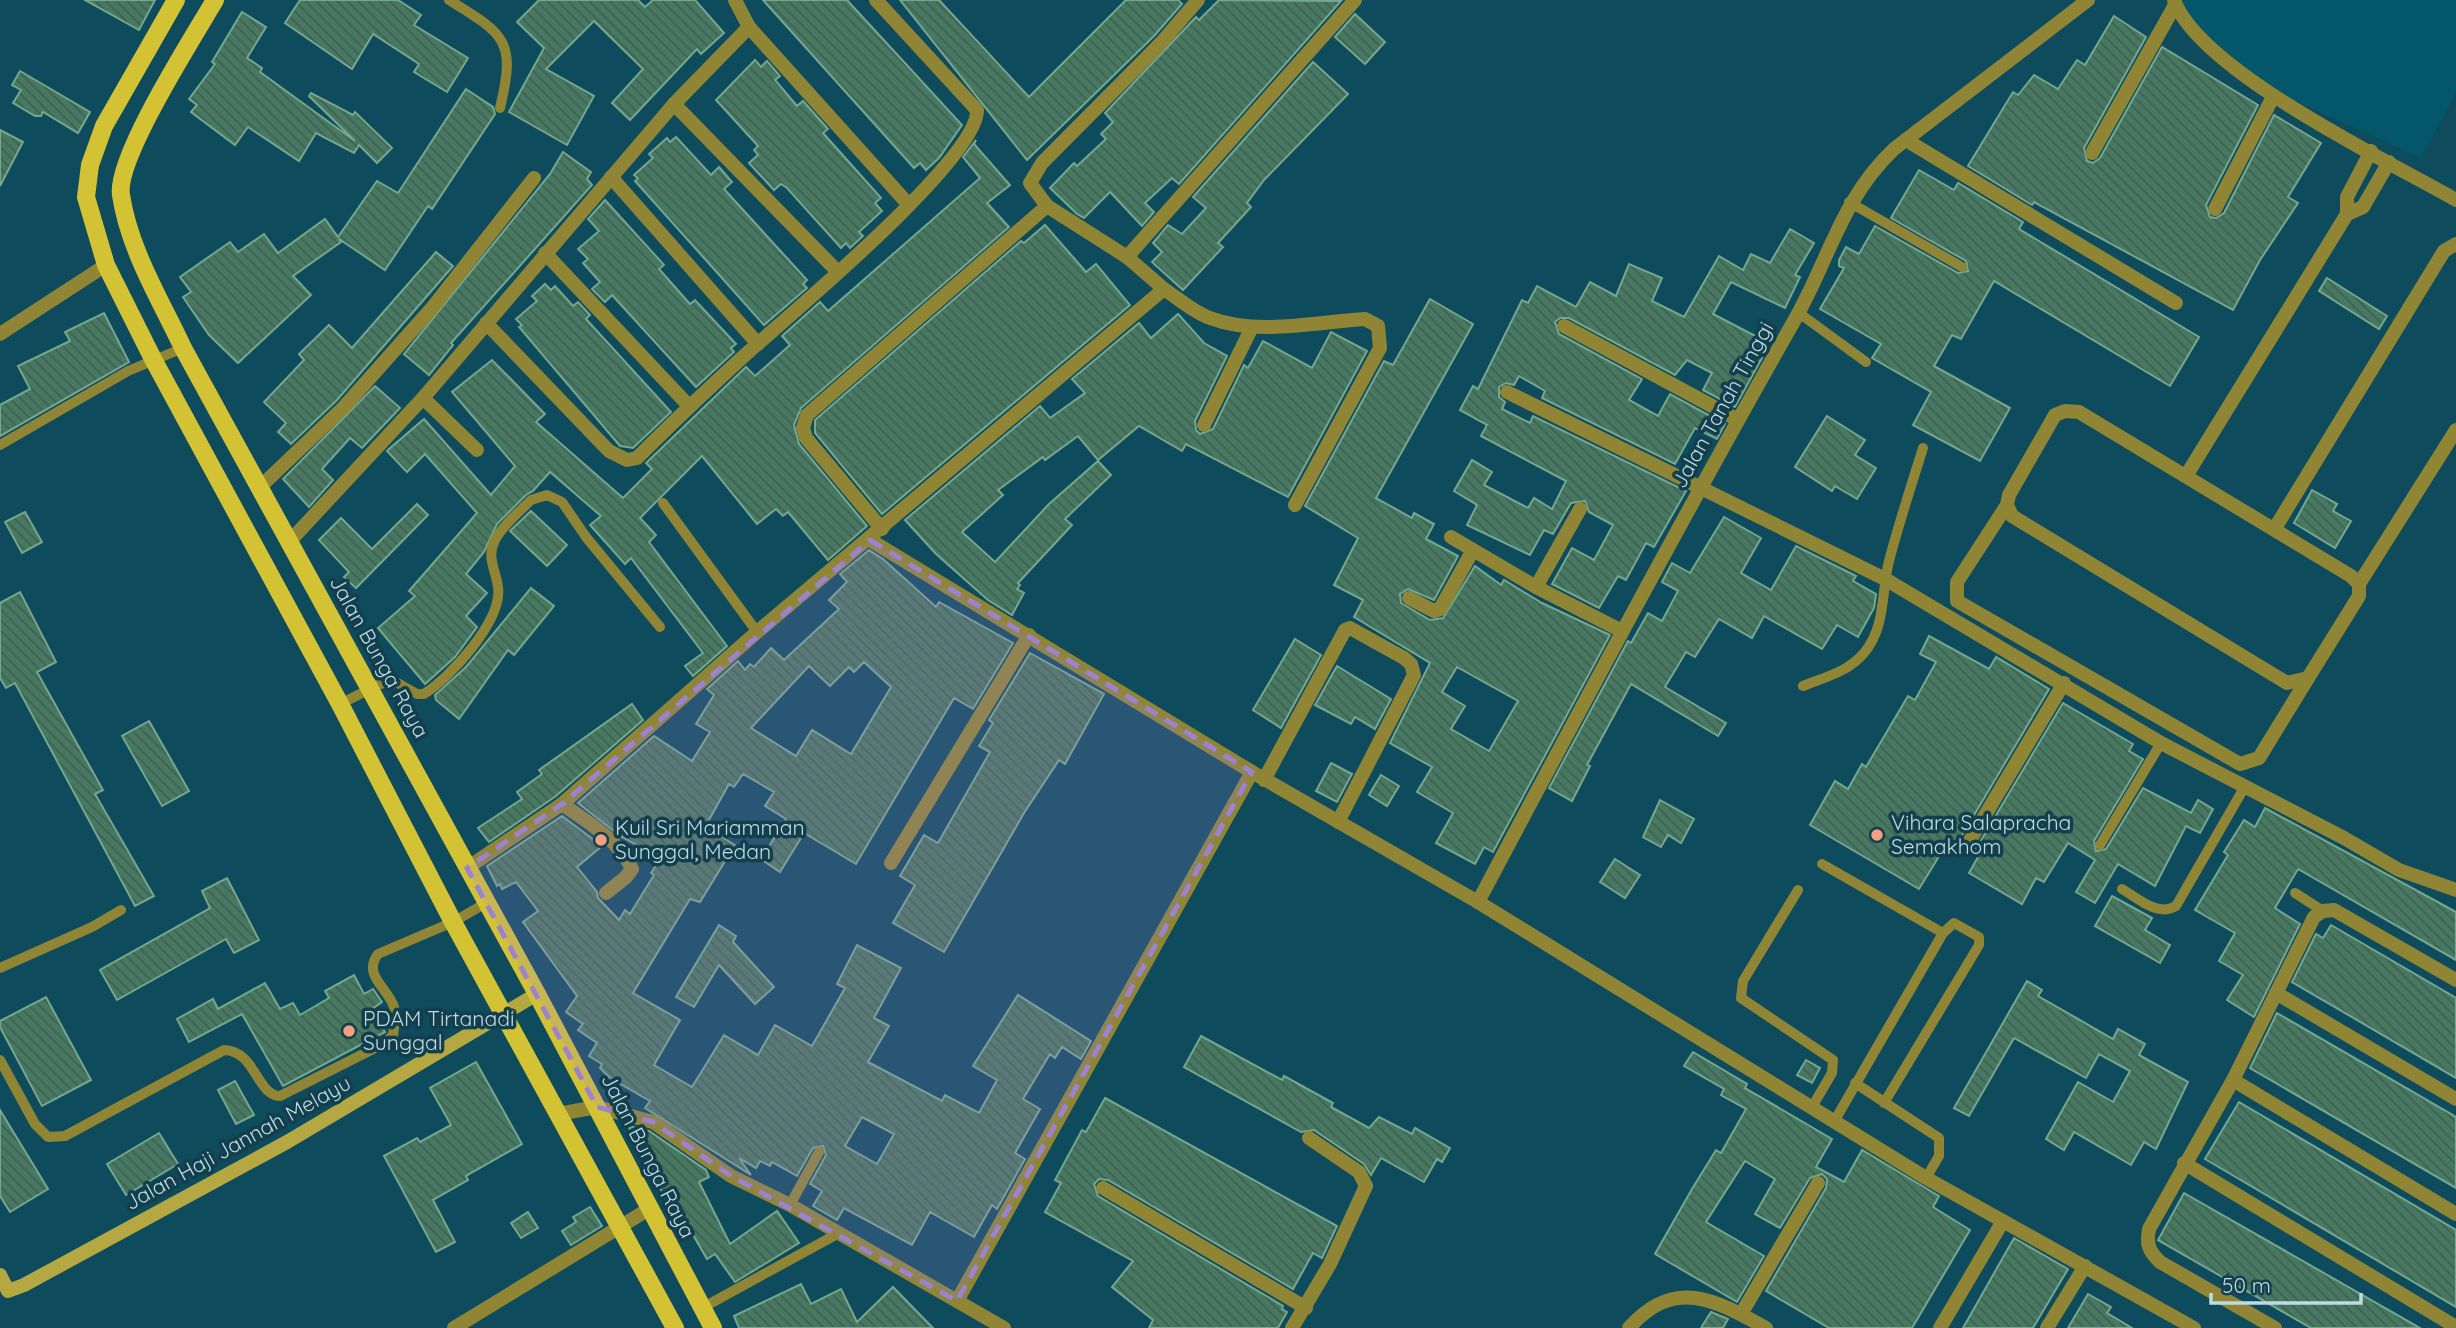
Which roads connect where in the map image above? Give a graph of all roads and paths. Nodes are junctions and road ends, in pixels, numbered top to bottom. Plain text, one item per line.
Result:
1 (176, 0) edge
2 (215, 0) edge
3 (449, 0) edge
4 (735, 0) edge
5 (876, 0) edge
6 (1198, 0) edge
7 (1356, 0) edge
8 (2088, 0) edge
9 (2175, 2) edge
10 (749, 27) junction
11 (2273, 97) junction
12 (674, 104) junction
13 (500, 108) dead end
14 (1906, 140) junction
15 (2371, 151) junction
16 (2092, 153) dead end
17 (2389, 162) junction
18 (611, 177) junction
19 (534, 178) dead end
20 (2456, 200) edge
21 (1849, 202) junction
22 (909, 205) junction
23 (1047, 206) junction
24 (2215, 209) dead end
25 (2347, 214) junction
26 (2456, 244) edge
27 (545, 253) junction
28 (1127, 257) junction
29 (106, 265) junction
30 (1962, 267) dead end
31 (838, 272) junction
32 (1164, 289) junction
33 (2176, 303) dead end
34 (1799, 313) junction
35 (486, 323) junction
36 (1564, 326) dead end
37 (1252, 327) junction
38 (0, 334) edge
39 (758, 344) junction
40 (183, 348) junction
41 (153, 359) junction
42 (1866, 362) dead end
43 (1507, 392) dead end
44 (423, 398) junction
45 (689, 406) junction
46 (1738, 420) junction
47 (1204, 425) dead end
48 (2456, 430) edge
49 (0, 444) edge
50 (1923, 448) dead end
51 (477, 450) dead end
52 (2186, 476) junction
53 (260, 487) junction
54 (1702, 487) junction
55 (663, 503) dead end
56 (1295, 505) dead end
57 (2007, 505) junction
58 (1580, 509) dead end
59 (2275, 528) junction
60 (882, 529) junction
61 (1451, 537) dead end
62 (870, 540) junction
63 (290, 541) junction
64 (1473, 550) junction
65 (1885, 579) junction
66 (2359, 584) junction
67 (1536, 587) junction
68 (1409, 598) dead end
69 (660, 627) dead end
70 (1622, 631) junction
71 (757, 632) junction
72 (1029, 635) junction
73 (2308, 678) junction
74 (2064, 683) junction
75 (1803, 686) dead end
76 (372, 689) junction
77 (340, 704) junction
78 (2161, 743) junction
79 (1258, 776) junction
80 (2244, 788) junction
81 (562, 804) junction
82 (1338, 822) junction
83 (1969, 842) dead end
84 (2100, 845) dead end
85 (891, 863) dead end
86 (1822, 864) dead end
87 (467, 868) junction
88 (2122, 889) dead end
89 (1798, 890) dead end
90 (2456, 890) edge
91 (606, 893) dead end
92 (2295, 893) dead end
93 (1478, 902) junction
94 (486, 903) junction
95 (121, 910) dead end
96 (2323, 911) junction
97 (453, 922) junction
98 (1943, 933) junction
99 (0, 968) edge
100 (2456, 980) edge
101 (2276, 993) junction
102 (537, 994) junction
103 (504, 1015) junction
104 (0, 1060) edge
105 (2233, 1080) junction
106 (1855, 1083) junction
107 (2456, 1099) edge
108 (1884, 1103) junction
109 (597, 1107) junction
110 (1812, 1107) junction
111 (558, 1114) junction
112 (1835, 1120) junction
113 (1309, 1138) dead end
114 (819, 1152) dead end
115 (2184, 1163) junction
116 (1926, 1178) junction
117 (1818, 1183) dead end
118 (1103, 1188) dead end
119 (790, 1205) junction
120 (649, 1209) junction
121 (2456, 1214) edge
122 (2003, 1221) junction
123 (619, 1226) junction
124 (839, 1233) junction
125 (2085, 1266) junction
126 (0, 1275) edge
127 (4, 1295) edge
128 (957, 1301) junction
129 (702, 1308) junction
130 (1306, 1308) junction
131 (1741, 1314) junction
132 (2189, 1327) edge
133 (2456, 1327) edge
134 (454, 1328) edge
135 (675, 1328) edge
136 (713, 1328) edge
137 (1004, 1328) edge
138 (1292, 1328) edge
139 (1629, 1328) edge
140 (1766, 1328) edge
141 (1940, 1328) edge
142 (2047, 1328) edge
143 (2275, 1328) edge

1 - 29 main road
2 - 40 main road, Jalan Bunga Raya
3 - 13 lane
4 - 10 street
5 - 22 street
6 - 23 street
7 - 28 street
8 - 14 street, Jalan Tanah Tinggi
9 - 11 street
9 - 16 street
10 - 12 street
10 - 22 street
11 - 15 street
11 - 24 street
12 - 18 street
12 - 31 street
14 - 21 street, Jalan Tanah Tinggi
14 - 33 street
15 - 17 street
15 - 25 street
17 - 20 street
17 - 25 street
18 - 27 street
18 - 39 street
19 - 53 street
21 - 30 lane
21 - 34 street, Jalan Tanah Tinggi
22 - 31 street
23 - 28 street
23 - 60 street
25 - 52 street
26 - 59 street
27 - 35 street
27 - 45 street
28 - 32 street
29 - 38 street
29 - 41 main road
31 - 39 street
32 - 37 street
32 - 60 street
34 - 42 lane
34 - 46 street, Jalan Tanah Tinggi
35 - 44 street
35 - 45 street
36 - 46 street
37 - 47 street
37 - 56 street
39 - 45 street
40 - 41 lane
40 - 53 main road, Jalan Bunga Raya
41 - 49 lane
41 - 77 main road
43 - 54 street
44 - 51 street
44 - 63 street
46 - 54 street, Jalan Tanah Tinggi
48 - 66 street
50 - 65 lane
52 - 57 street
52 - 59 street
53 - 63 main road, Jalan Bunga Raya
54 - 65 street
54 - 70 street, Jalan Tanah Tinggi
55 - 71 lane
57 - 73 street
57 - 73 street
58 - 67 street
59 - 66 street
60 - 62 street
61 - 64 street
62 - 71 street
62 - 72 street
63 - 76 main road, Jalan Bunga Raya
64 - 67 street
64 - 68 street
65 - 74 street
65 - 75 lane
66 - 73 street
67 - 70 street
69 - 76 lane
70 - 93 street, Jalan Tanah Tinggi
71 - 81 street
72 - 79 street
72 - 85 street
74 - 78 street
74 - 83 street
76 - 77 lane
76 - 87 main road, Jalan Bunga Raya
77 - 97 main road
78 - 80 street
78 - 84 lane
79 - 82 street
79 - 82 street
79 - 128 street
80 - 88 lane
80 - 90 street
81 - 87 street
81 - 91 street
82 - 93 street
86 - 98 lane
87 - 94 main road, Jalan Bunga Raya
89 - 110 lane
92 - 96 lane
93 - 110 street
94 - 97 lane
94 - 102 main road, Jalan Bunga Raya
95 - 99 lane
96 - 100 street
96 - 101 street
97 - 103 main road
97 - 104 lane
98 - 106 lane
98 - 108 lane
101 - 105 street
101 - 107 street
102 - 103 main road, Jalan Haji Jannah Melayu
102 - 109 main road, Jalan Bunga Raya
103 - 111 main road
103 - 127 main road, Jalan Haji Jannah Melayu
105 - 115 street
105 - 121 street
106 - 108 lane
106 - 112 lane
108 - 116 lane
109 - 111 street
109 - 119 street
109 - 120 main road, Jalan Bunga Raya
110 - 112 street
111 - 123 main road
112 - 116 street
113 - 130 street
114 - 119 lane
115 - 133 street
115 - 143 street
116 - 122 street
117 - 131 street
118 - 130 street
119 - 124 street
120 - 123 street
120 - 129 main road, Jalan Bunga Raya
122 - 125 street
122 - 141 street
123 - 134 street
123 - 135 main road
124 - 128 street
124 - 129 lane
125 - 132 street
125 - 142 street
126 - 127 main road, Jalan Haji Jannah Melayu
128 - 137 street
129 - 136 main road, Jalan Bunga Raya
130 - 138 street
131 - 139 street
131 - 140 street

